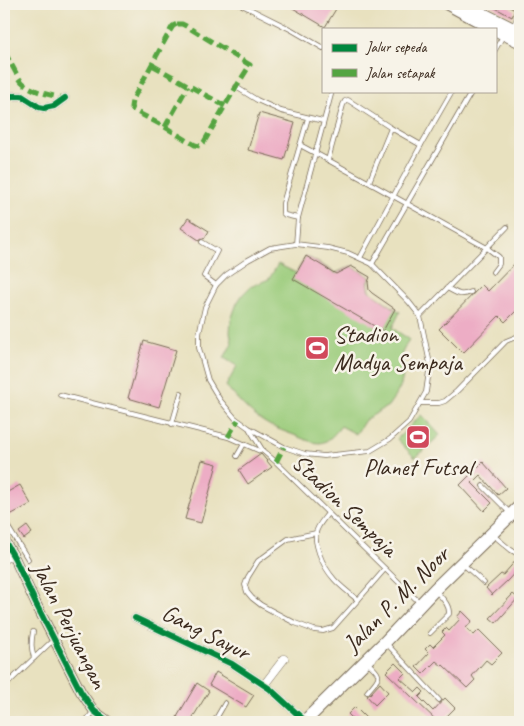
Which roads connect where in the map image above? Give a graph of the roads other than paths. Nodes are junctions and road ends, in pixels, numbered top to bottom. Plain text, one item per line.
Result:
1 (240, 4) edge
2 (447, 4) edge
3 (464, 4) edge
4 (520, 13) edge
5 (501, 29) edge
6 (520, 42) edge
7 (496, 46) edge
8 (322, 47) edge
9 (236, 87) dead end
10 (332, 92) edge
11 (451, 92) edge
12 (471, 92) edge
13 (65, 98) dead end
14 (4, 99) edge
15 (308, 118) junction
16 (323, 121) junction
17 (391, 128) junction
18 (300, 145) junction
19 (421, 145) junction
20 (315, 153) junction
21 (328, 160) junction
22 (369, 182) junction
23 (394, 196) junction
24 (407, 204) junction
25 (298, 218) junction
26 (507, 227) dead end
27 (202, 242) dead end
28 (296, 244) junction
29 (487, 248) junction
30 (360, 258) junction
31 (372, 264) junction
32 (494, 272) dead end
33 (216, 285) junction
34 (447, 288) junction
35 (471, 292) dead end
36 (420, 316) junction
37 (516, 337) dead end
38 (181, 393) dead end
39 (60, 395) dead end
40 (421, 403) junction
41 (172, 424) junction
42 (249, 428) junction
43 (244, 444) junction
44 (262, 452) junction
45 (237, 456) dead end
46 (483, 486) dead end
47 (516, 510) edge
48 (328, 513) junction
49 (4, 520) edge
50 (5, 526) edge
51 (316, 533) junction
52 (491, 533) junction
53 (4, 540) edge
54 (13, 554) junction
55 (520, 555) edge
56 (4, 559) edge
57 (28, 559) dead end
58 (462, 562) junction
59 (385, 569) junction
60 (484, 583) dead end
61 (435, 589) junction
62 (358, 600) junction
63 (421, 604) junction
64 (135, 618) dead end
65 (33, 632) dead end
66 (430, 633) dead end
67 (55, 641) junction
68 (385, 642) junction
69 (34, 658) junction
70 (284, 659) dead end
71 (365, 661) junction
72 (264, 685) junction
73 (4, 687) edge
74 (367, 692) dead end
75 (440, 700) dead end
76 (225, 702) dead end
77 (94, 711) junction
78 (85, 722) edge
79 (109, 722) edge
80 (214, 722) edge
81 (305, 722) edge

1 - 8 lane
2 - 5 main road
3 - 5 main road
4 - 5 street
5 - 6 main road
5 - 7 lane
9 - 15 lane
10 - 16 lane
11 - 19 lane
12 - 24 lane
13 - 14 street
15 - 16 lane
15 - 18 lane
16 - 20 lane
17 - 19 lane
17 - 21 lane
17 - 22 lane
18 - 20 lane
18 - 25 lane
19 - 23 lane
20 - 21 lane
20 - 25 lane
21 - 22 lane
22 - 23 lane
23 - 24 lane
23 - 30 lane
24 - 29 lane
24 - 31 lane
25 - 28 lane
26 - 29 lane
27 - 33 lane
28 - 30 lane, Stadion Sempaja
28 - 33 lane, Stadion Sempaja
29 - 32 lane
29 - 34 lane
30 - 31 lane, Stadion Sempaja
31 - 36 lane, Stadion Sempaja
33 - 42 lane, Stadion Sempaja
34 - 35 lane
34 - 36 lane
36 - 40 lane, Stadion Sempaja
37 - 40 lane
38 - 41 lane
39 - 41 lane
40 - 42 lane, Stadion Sempaja
41 - 43 lane
42 - 44 lane, Stadion Sempaja
43 - 44 lane
43 - 45 lane
44 - 48 lane, Stadion Sempaja
46 - 47 lane
47 - 52 highway, Jalan P. M. Noor
48 - 51 lane
48 - 59 lane, Stadion Sempaja
49 - 50 lane
50 - 57 lane
51 - 62 lane
51 - 62 lane
52 - 55 lane
52 - 58 highway, Jalan P. M. Noor
53 - 54 street, Jalan Perjuangan
54 - 56 street
54 - 67 street, Jalan Perjuangan
58 - 60 lane
58 - 61 highway, Jalan P. M. Noor
59 - 62 lane
59 - 63 lane, Stadion Sempaja
61 - 63 highway, Jalan P. M. Noor
61 - 66 lane
63 - 68 highway, Jalan P. M. Noor
64 - 72 street, Gang Sayur
65 - 69 lane
67 - 69 lane
67 - 77 street, Jalan Perjuangan
68 - 71 highway, Jalan P. M. Noor
68 - 75 lane
69 - 73 lane
70 - 72 street
71 - 74 lane
71 - 81 highway, Jalan P. M. Noor
72 - 81 street, Gang Sayur
76 - 80 lane
77 - 78 lane
77 - 79 street, Jalan Perjuangan

